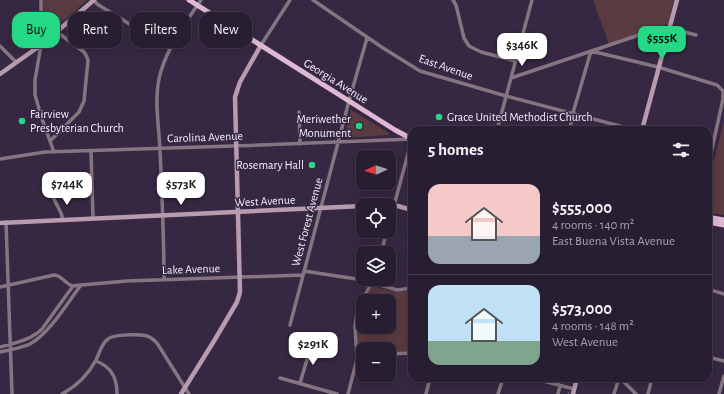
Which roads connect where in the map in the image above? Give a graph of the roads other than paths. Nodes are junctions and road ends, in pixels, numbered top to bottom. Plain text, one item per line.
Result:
1 (41, 0) edge
2 (94, 0) edge
3 (189, 0) edge
4 (201, 0) edge
5 (290, 0) edge
6 (313, 0) edge
7 (453, 0) edge
8 (532, 0) edge
9 (676, 0) edge
10 (197, 6) junction
11 (41, 12) edge
12 (669, 28) junction
13 (60, 29) edge
14 (60, 34) edge
15 (696, 35) dead end
16 (367, 38) junction
17 (0, 46) edge
18 (260, 46) junction
19 (37, 48) edge
20 (40, 48) edge
21 (170, 49) junction
22 (591, 51) junction
23 (515, 61) junction
24 (16, 62) junction
25 (658, 67) junction
26 (0, 74) edge
27 (511, 78) junction
28 (506, 96) junction
29 (349, 101) junction
30 (299, 112) dead end
31 (573, 113) junction
32 (498, 126) edge
33 (570, 126) edge
34 (620, 126) edge
35 (643, 126) edge
36 (408, 137) edge
37 (408, 139) edge
38 (50, 141) junction
39 (338, 142) junction
40 (300, 144) junction
41 (712, 144) edge
42 (236, 146) junction
43 (160, 148) junction
44 (91, 151) junction
45 (54, 152) junction
46 (408, 154) edge
47 (0, 159) edge
48 (53, 197) dead end
49 (396, 198) edge
50 (356, 206) edge
51 (396, 206) edge
52 (320, 208) junction
53 (408, 209) edge
54 (238, 212) junction
55 (163, 215) junction
56 (92, 218) junction
57 (712, 218) edge
58 (63, 220) junction
59 (724, 220) edge
60 (6, 222) junction
61 (0, 223) edge
62 (712, 223) edge
63 (724, 225) edge
64 (303, 273) junction
65 (241, 278) junction
66 (356, 279) edge
67 (164, 280) junction
68 (8, 285) junction
69 (80, 285) junction
70 (74, 286) junction
71 (370, 286) edge
72 (383, 286) edge
73 (0, 287) edge
74 (408, 289) edge
75 (712, 290) edge
76 (724, 294) edge
77 (290, 325) dead end
78 (357, 342) edge
79 (10, 344) junction
80 (0, 347) edge
81 (309, 347) dead end
82 (10, 350) junction
83 (0, 352) edge
84 (408, 353) edge
85 (396, 354) edge
86 (712, 358) edge
87 (96, 361) junction
88 (724, 361) edge
89 (356, 362) edge
90 (724, 376) edge
91 (280, 378) dead end
92 (429, 382) edge
93 (502, 382) edge
94 (546, 382) edge
95 (576, 382) edge
96 (618, 382) edge
97 (624, 382) edge
98 (651, 382) edge
99 (300, 383) junction
100 (560, 386) junction
101 (185, 387) junction
102 (574, 392) edge
103 (12, 394) edge
104 (62, 394) edge
105 (118, 394) edge
106 (181, 394) edge
107 (189, 394) edge
108 (337, 394) edge
109 (348, 394) edge
110 (426, 394) edge
111 (498, 394) edge
112 (558, 394) edge
113 (614, 394) edge
114 (636, 394) edge
115 (648, 394) edge
116 (719, 394) edge

1 - 11 street
2 - 13 street
2 - 21 street
3 - 10 main road, Georgia Avenue
4 - 10 street
5 - 18 street
6 - 16 street, East Avenue
7 - 23 street
8 - 23 street
9 - 12 street
10 - 18 main road, Georgia Avenue
10 - 21 street
12 - 15 street
12 - 22 street
12 - 25 street
14 - 38 street
16 - 28 street, East Avenue
16 - 29 street, West Forest Avenue
17 - 24 street
18 - 29 main road, Georgia Avenue
18 - 42 street
19 - 24 street
20 - 38 street
21 - 43 street
22 - 25 street
22 - 27 street
22 - 31 street
23 - 27 street
24 - 26 street
25 - 35 street
25 - 41 street
27 - 28 street
28 - 31 street, East Avenue
28 - 32 street
29 - 36 main road, Georgia Avenue
29 - 39 street, West Forest Avenue
30 - 40 street
31 - 33 street
31 - 34 street, East Avenue
37 - 39 street, Carolina Avenue
38 - 45 street
39 - 40 street, Carolina Avenue
39 - 52 street, West Forest Avenue
40 - 42 street, Carolina Avenue
42 - 43 street, Carolina Avenue
42 - 54 street
43 - 44 street, Carolina Avenue
43 - 55 street
44 - 45 street, Carolina Avenue
44 - 56 street
45 - 47 street, Carolina Avenue
46 - 49 street
48 - 58 street
50 - 52 street, West Avenue
51 - 53 street
52 - 54 street, West Avenue
52 - 64 street, West Forest Avenue
54 - 55 street, West Avenue
54 - 65 street
55 - 56 street, West Avenue
55 - 67 street
56 - 58 street, West Avenue
57 - 59 main road
58 - 60 street, West Avenue
60 - 61 street, West Avenue
60 - 68 street
62 - 63 main road
64 - 65 street, Lake Avenue
64 - 66 street, Lake Avenue
64 - 77 street, West Forest Avenue
65 - 67 street, Lake Avenue
65 - 101 street
67 - 69 street, Lake Avenue
68 - 70 street
68 - 73 street
68 - 79 street
69 - 70 street, Lake Avenue
69 - 82 street
70 - 79 street
71 - 78 street
72 - 74 street, Lake Avenue
75 - 76 street
79 - 80 street
79 - 82 street
81 - 99 street
82 - 83 street
82 - 103 street
84 - 85 street
86 - 88 street
87 - 101 street
87 - 104 street
87 - 105 street
89 - 109 street
90 - 116 street
91 - 99 street
92 - 110 street
93 - 111 street
94 - 100 street
95 - 102 street
96 - 113 street
97 - 114 street
98 - 115 street
99 - 108 street
100 - 102 street
100 - 112 street
101 - 106 street
101 - 107 street

